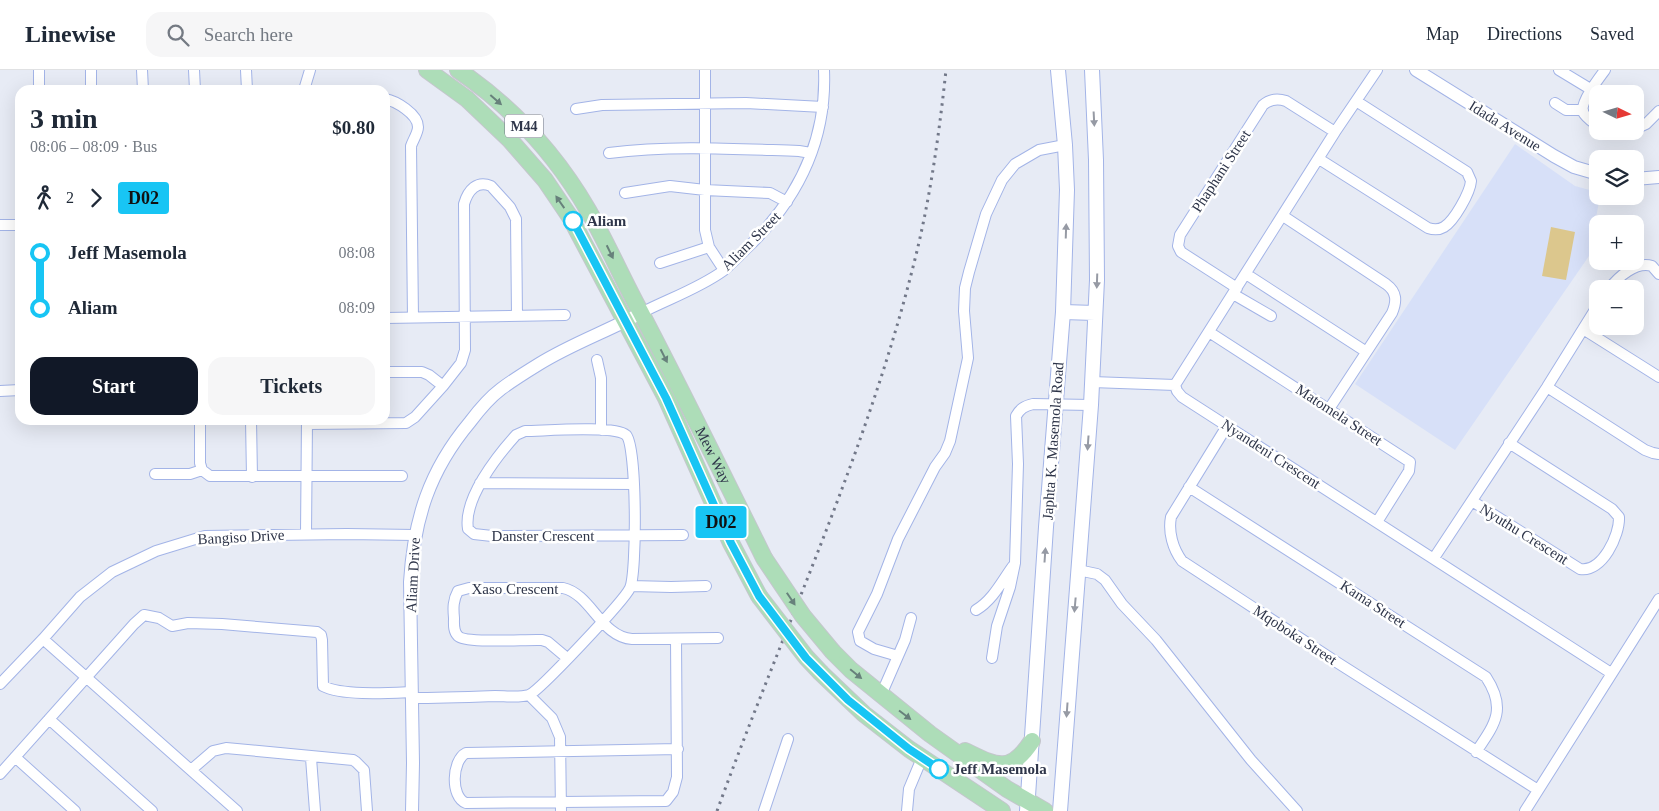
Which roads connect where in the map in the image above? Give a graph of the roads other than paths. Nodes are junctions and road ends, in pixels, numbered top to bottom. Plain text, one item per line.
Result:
1 (39, 70) edge
2 (91, 70) edge
3 (142, 70) edge
4 (194, 70) edge
5 (246, 70) edge
6 (310, 70) edge
7 (427, 70) edge
8 (458, 70) edge
9 (705, 70) edge
10 (824, 70) edge
11 (1058, 70) edge
12 (1092, 70) edge
13 (1377, 70) edge
14 (1416, 70) edge
15 (1559, 70) edge
16 (1604, 70) edge
17 (39, 85) edge
18 (91, 85) edge
19 (143, 85) edge
20 (195, 85) edge
21 (247, 85) edge
22 (306, 85) edge
23 (1595, 85) edge
24 (1589, 88) edge
25 (1589, 95) edge
26 (390, 101) edge
27 (1356, 101) junction
28 (1555, 103) dead end
29 (705, 105) junction
30 (823, 107) junction
31 (576, 109) dead end
32 (1583, 110) junction
33 (1659, 111) edge
34 (1589, 119) edge
35 (1644, 125) edge
36 (1335, 132) junction
37 (1065, 145) junction
38 (705, 148) junction
39 (609, 153) dead end
40 (811, 153) junction
41 (1319, 159) junction
42 (1589, 171) edge
43 (1659, 177) edge
44 (1644, 178) edge
45 (705, 190) junction
46 (625, 193) dead end
47 (788, 202) junction
48 (1283, 216) junction
49 (0, 225) edge
50 (15, 225) edge
51 (709, 247) junction
52 (660, 264) dead end
53 (724, 270) junction
54 (1246, 274) junction
55 (1659, 274) edge
56 (1617, 280) edge
57 (1235, 291) junction
58 (1063, 312) junction
59 (641, 313) junction
60 (1095, 313) junction
61 (565, 315) dead end
62 (517, 316) junction
63 (1271, 316) dead end
64 (464, 317) junction
65 (390, 318) edge
66 (413, 318) junction
67 (1589, 319) edge
68 (626, 321) junction
69 (1583, 329) junction
70 (1208, 332) junction
71 (1365, 351) junction
72 (597, 360) dead end
73 (390, 372) edge
74 (1659, 377) edge
75 (1092, 382) junction
76 (1175, 385) junction
77 (443, 386) junction
78 (1547, 387) junction
79 (15, 390) edge
80 (0, 391) edge
81 (1091, 405) junction
82 (1055, 406) junction
83 (1329, 409) junction
84 (390, 424) edge
85 (200, 425) edge
86 (251, 425) edge
87 (307, 425) edge
88 (1227, 426) junction
89 (601, 430) junction
90 (1509, 443) junction
91 (1659, 454) edge
92 (202, 470) junction
93 (155, 474) dead end
94 (307, 476) junction
95 (402, 476) dead end
96 (252, 477) junction
97 (480, 483) junction
98 (634, 484) junction
99 (1189, 487) junction
100 (1472, 501) junction
101 (1377, 522) junction
102 (306, 534) junction
103 (414, 535) junction
104 (683, 535) dead end
105 (634, 536) junction
106 (1434, 558) junction
107 (1015, 563) junction
108 (1078, 570) junction
109 (631, 586) junction
110 (706, 586) dead end
111 (1659, 599) edge
112 (976, 610) dead end
113 (911, 618) dead end
114 (603, 621) junction
115 (718, 638) dead end
116 (43, 639) junction
117 (676, 639) junction
118 (898, 656) junction
119 (567, 658) junction
120 (992, 658) dead end
121 (1611, 673) junction
122 (86, 677) junction
123 (0, 684) edge
124 (412, 695) junction
125 (529, 695) junction
126 (881, 695) junction
127 (49, 719) junction
128 (930, 734) junction
129 (788, 739) dead end
130 (1032, 741) junction
131 (678, 749) junction
132 (561, 750) junction
133 (1476, 752) junction
134 (14, 758) junction
135 (311, 758) junction
136 (922, 758) junction
137 (191, 770) junction
138 (0, 774) edge
139 (1538, 790) junction
140 (1028, 806) edge
141 (561, 807) edge
142 (75, 811) edge
143 (152, 811) edge
144 (237, 811) edge
145 (315, 811) edge
146 (367, 811) edge
147 (412, 811) edge
148 (764, 811) edge
149 (907, 811) edge
150 (1002, 811) edge
151 (1045, 811) edge
152 (1060, 811) edge
153 (1297, 811) edge
154 (1525, 811) edge

1 - 17 street
2 - 18 street
3 - 19 street
4 - 20 street
5 - 21 street
6 - 22 street
68 -> 7 main road, Mew Way / M44
8 -> 59 main road, Mew Way / M44
9 - 29 street
10 - 30 street, Aliam Street
11 - 37 main road, Japhta K. Masemola Road
12 -> 60 main road
13 - 27 street
14 - 42 street, Idada Avenue
15 - 24 street
16 - 23 street
25 - 32 street
26 - 66 street
27 - 36 street
27 - 41 street
28 - 32 street
29 - 30 street
29 - 31 street
29 - 38 street
30 - 40 street, Aliam Street
32 - 34 street
33 - 35 street
36 - 41 street
36 - 57 street, Phaphani Street
58 -> 37 main road, Japhta K. Masemola Road
37 - 118 street
38 - 39 street
38 - 40 street
38 - 45 street
40 - 47 street, Aliam Street
41 - 48 street
43 - 44 street
45 - 46 street
45 - 47 street
45 - 51 street
47 - 53 street, Aliam Street
48 - 54 street
48 - 71 street
49 - 50 street
51 - 52 street
51 - 53 street
53 - 59 street, Aliam Street
54 - 57 street
54 - 71 street
55 - 56 street
57 - 63 street
57 - 70 street
58 - 60 main road
58 - 82 main road, Japhta K. Masemola Road
59 - 68 street, Aliam Drive
59 -> 126 main road, Mew Way / M44, bridge
60 - 75 main road
61 - 62 street
62 - 64 street
62 - 64 street
64 - 66 street
64 - 77 street
65 - 66 street
67 - 69 street
68 - 103 street, Aliam Drive
68 - 136 main road, Mew Way / M44, bridge
69 - 74 street
69 - 78 street
70 - 76 street
70 - 83 street, Matomela Street
71 - 83 street
72 - 89 street
73 - 77 street
75 - 76 street
75 - 81 main road
76 - 88 street, Nyandeni Crescent
77 - 84 street
78 - 90 street
78 - 91 street
79 - 80 street
81 - 82 street
81 -> 108 main road
82 - 107 street
130 -> 82 main road, Japhta K. Masemola Road
83 - 101 street, Matomela Street
85 - 92 street
86 - 96 street
87 - 94 street
88 - 99 street, Mqoboka Street
88 - 101 street, Nyandeni Crescent
89 - 97 street, Danster Crescent
89 - 98 street, Danster Crescent
90 - 100 street
90 - 100 street, Nyuthu Crescent
92 - 93 street
92 - 96 street
94 - 95 street
94 - 96 street
94 - 102 street
97 - 98 street
97 - 105 street, Danster Crescent
98 - 105 street, Danster Crescent
99 - 133 street, Mqoboka Street
99 - 133 street, Kama Street
100 - 106 street
101 - 106 street, Nyandeni Crescent
102 - 103 street, Bangiso Drive
102 - 116 street, Bangiso Drive
103 - 124 street, Aliam Drive
104 - 105 street
105 - 109 street, Danster Crescent
106 - 121 street, Nyandeni Crescent
107 - 112 street
107 - 120 street
108 -> 152 main road
108 - 153 street
109 - 110 street
109 - 114 street
111 - 121 street
113 - 118 street
114 - 117 street
114 - 119 street
114 - 119 street, Xaso Crescent
115 - 117 street
116 - 122 street
116 - 123 street, Bangiso Drive
117 - 131 street
118 - 126 street
119 - 125 street
121 - 139 street
122 - 124 street
122 - 127 street
122 - 137 street
124 - 125 street
124 - 147 street, Aliam Drive
125 - 132 street
126 -> 128 main road, Mew Way / M44
127 - 134 street
127 - 143 street
128 - 130 main road
128 - 140 main road, Mew Way / M44
129 - 148 street
130 - 140 main road, Japhta K. Masemola Road
131 - 132 street
131 - 141 street
132 - 141 street
132 - 141 street
133 - 139 street, Mqoboka Street
134 - 138 street
134 - 142 street
135 - 137 street
135 - 145 street
135 - 146 street
136 - 149 street
136 - 150 main road, Mew Way / M44
137 - 144 street
139 - 154 street
140 - 151 main road, Mew Way / M44

